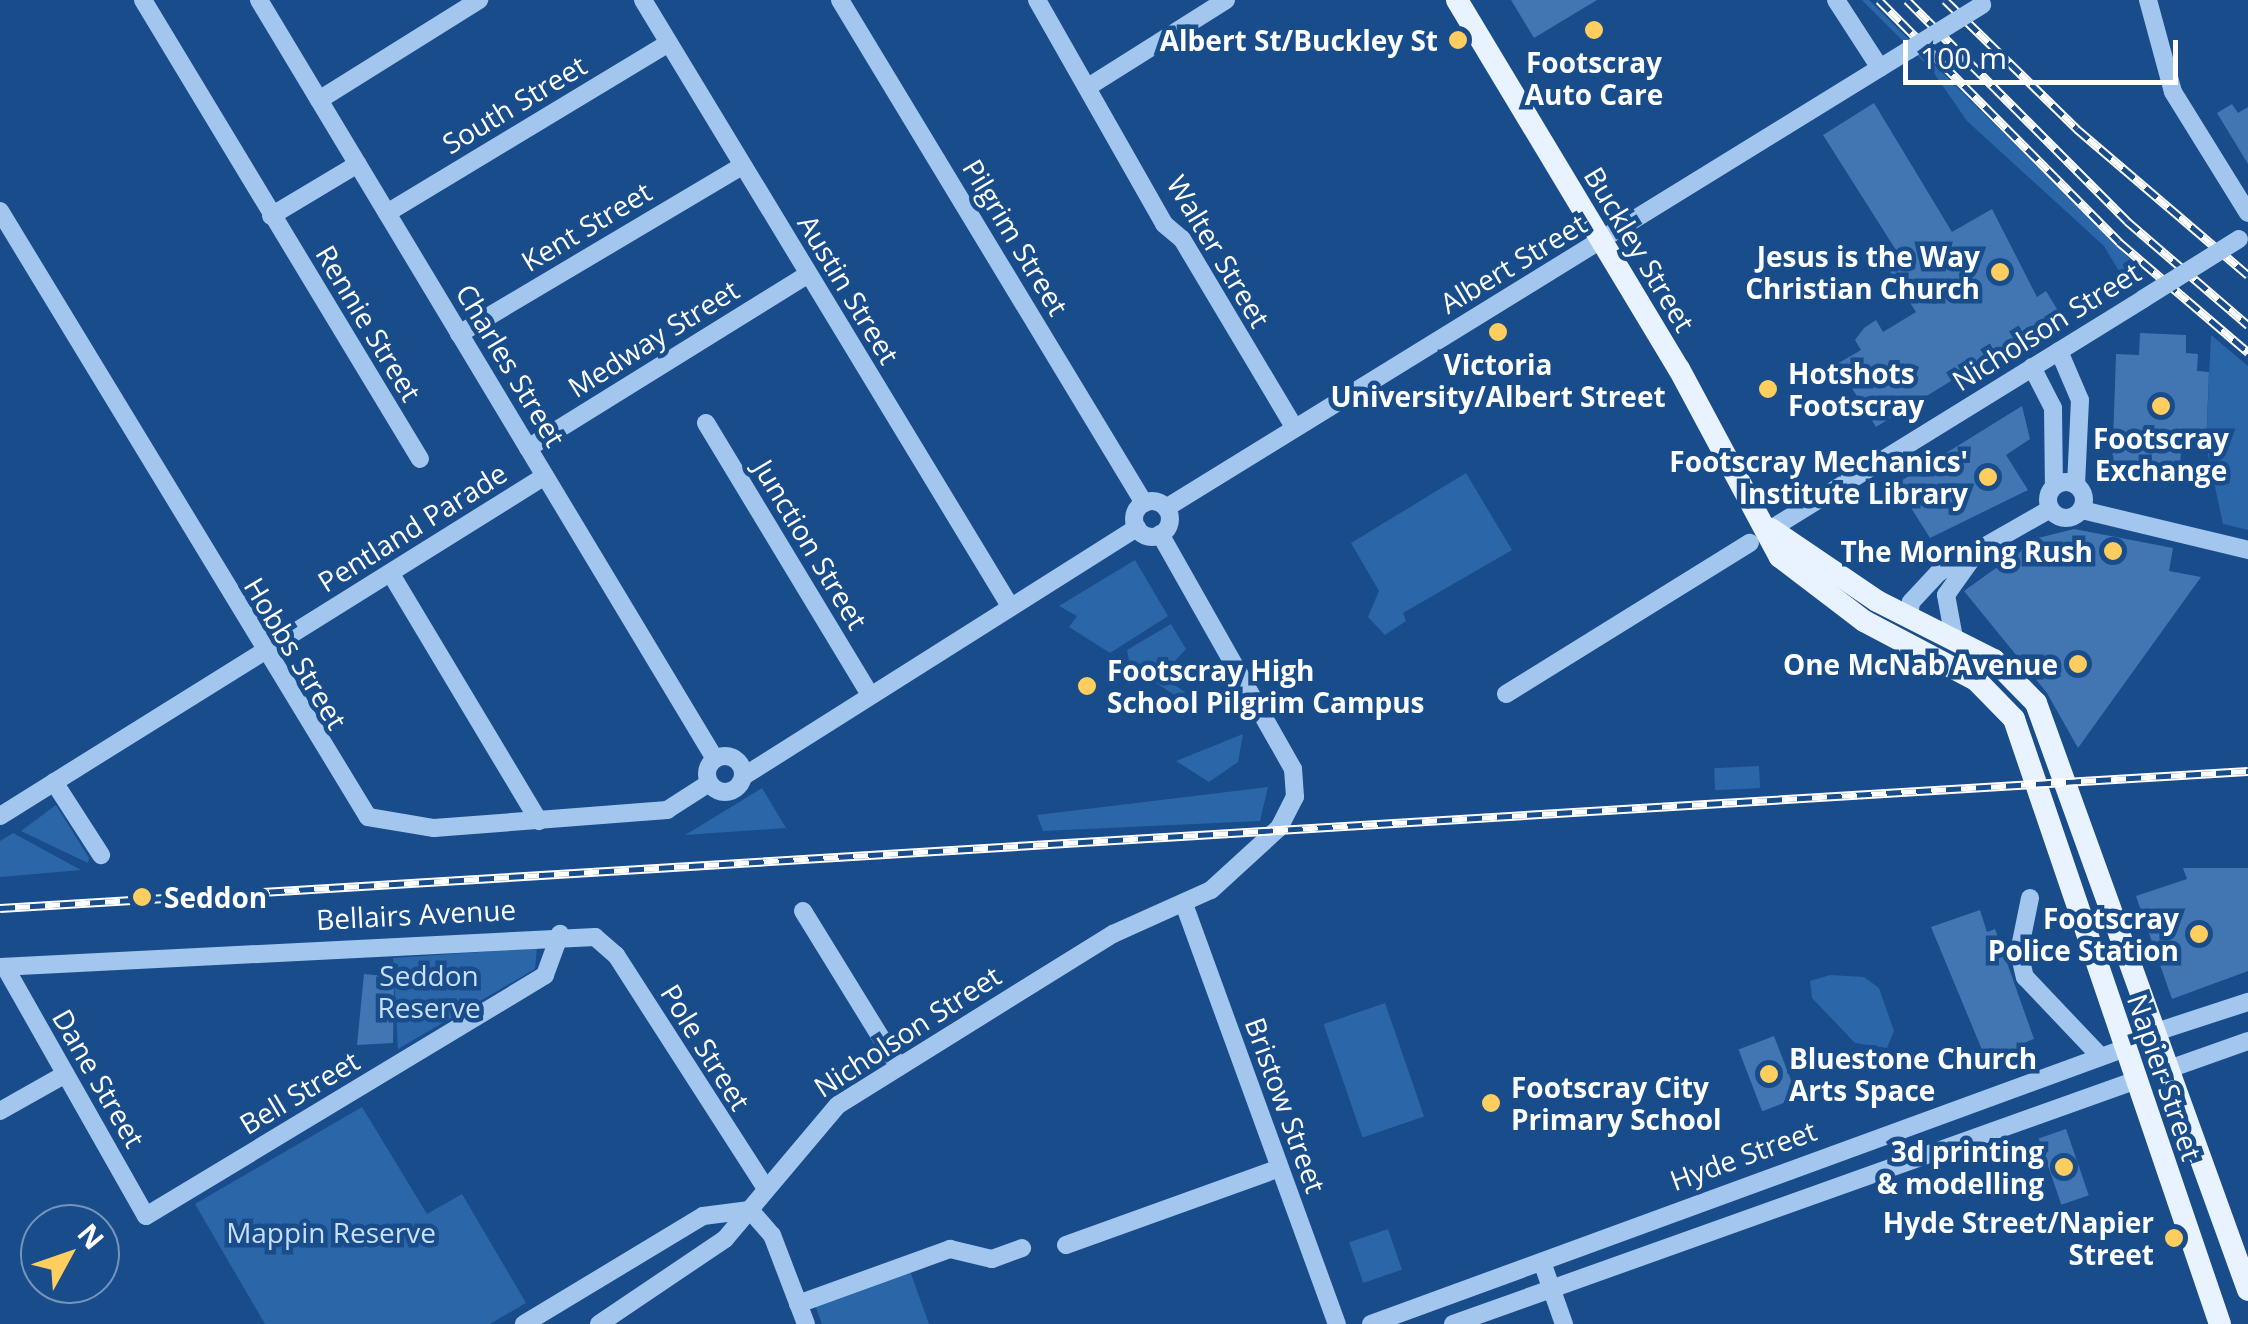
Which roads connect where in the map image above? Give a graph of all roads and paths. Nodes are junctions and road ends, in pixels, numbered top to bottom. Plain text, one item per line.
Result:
1 (143, 0) edge
2 (259, 0) edge
3 (479, 0) edge
4 (643, 0) edge
5 (840, 0) edge
6 (1037, 0) edge
7 (1226, 0) edge
8 (1456, 0) edge
9 (1836, 0) edge
10 (2148, 0) edge
11 (1986, 2) edge
12 (669, 43) junction
13 (1880, 68) junction
14 (1088, 87) junction
15 (319, 100) junction
16 (358, 164) junction
17 (742, 166) junction
18 (0, 211) edge
19 (387, 213) junction
20 (2248, 213) edge
21 (272, 216) junction
22 (2243, 236) edge
23 (1600, 242) junction
24 (807, 275) junction
25 (459, 334) junction
26 (2058, 351) junction
27 (2032, 368) junction
28 (706, 423) dead end
29 (1294, 427) junction
30 (528, 448) junction
31 (420, 459) dead end
32 (545, 476) junction
33 (2076, 484) junction
34 (2054, 486) junction
35 (1144, 502) junction
36 (1166, 508) junction
37 (2050, 509) junction
38 (2082, 510) junction
39 (1137, 528) junction
40 (1771, 529) junction
41 (1160, 534) junction
42 (1750, 543) dead end
43 (2248, 550) edge
44 (1978, 552) junction
45 (391, 574) junction
46 (1010, 606) junction
47 (1909, 618) junction
48 (1954, 638) junction
49 (262, 653) junction
50 (1940, 661) junction
51 (1986, 688) joint
52 (870, 693) junction
53 (1506, 694) dead end
54 (715, 759) junction
55 (741, 769) junction
56 (54, 782) junction
57 (709, 783) junction
58 (0, 816) edge
59 (539, 821) junction
60 (101, 856) dead end
61 (2030, 898) dead end
62 (1184, 904) junction
63 (803, 911) dead end
64 (560, 934) junction
65 (595, 937) joint
66 (2, 967) edge
67 (2248, 1002) edge
68 (2156, 1032) junction
69 (2248, 1040) edge
70 (2112, 1053) junction
71 (899, 1066) junction
72 (2169, 1068) junction
73 (64, 1075) junction
74 (2134, 1081) junction
75 (0, 1112) edge
76 (1280, 1168) junction
77 (766, 1189) junction
78 (750, 1210) junction
79 (146, 1216) joint
80 (1066, 1244) dead end
81 (1022, 1248) dead end
82 (1542, 1262) junction
83 (1552, 1290) junction
84 (2248, 1290) edge
85 (798, 1304) junction
86 (524, 1324) edge
87 (599, 1324) edge
88 (806, 1324) edge
89 (1337, 1324) edge
90 (1372, 1324) edge
91 (1453, 1324) edge
92 (1564, 1324) edge
93 (2220, 1324) edge

1 - 21 street, Rennie Street
2 - 15 street, Charles Street
3 - 15 street
4 - 12 street, Austin Street
5 - 35 street, Pilgrim Street
6 - 14 street, Walter Street
7 - 14 street
8 - 23 main road, Buckley Street
9 - 13 street
10 - 20 street
11 - 13 street, Albert Street, bridge
12 - 17 street, Austin Street
12 - 19 street, South Street
13 - 23 street, Albert Street
14 - 29 street, Walter Street
15 - 16 street, Charles Street
16 - 19 street, Charles Street
16 - 21 street
17 - 24 street, Austin Street
17 - 25 street, Kent Street
18 - 49 street, Hobbs Street
19 - 25 street, Charles Street
21 - 31 street, Rennie Street
22 - 26 street, Nicholson Street, bridge
23 - 29 street, Albert Street
23 - 40 main road, Buckley Street
24 - 30 street, Medway Street
24 - 46 street, Austin Street
25 - 30 street, Charles Street
26 - 27 street, Nicholson Street
26 - 33 street
27 - 34 street
27 - 40 street, Nicholson Street
28 - 52 street, Junction Street
29 - 36 street, Albert Street
30 - 32 street, Charles Street
32 - 45 street, Pentland Parade
32 - 54 street, Charles Street
33 - 34 street
33 - 38 street
34 - 37 street
35 - 36 street
35 - 39 street
36 - 41 street
37 - 38 street
37 - 44 street
38 - 43 street
39 - 41 street
39 - 46 street
40 - 47 main road, Buckley Street
40 - 50 main road, Buckley Street
41 - 62 street, Nicholson Street
42 - 53 street
44 - 47 street
44 - 48 street
45 - 49 street, Pentland Parade
45 - 59 street
46 - 52 street
47 - 48 main road, Napier Street
47 - 50 main road
48 - 68 main road, Napier Street
49 - 56 street, Pentland Parade
49 - 59 street, Hobbs Street
50 - 51 main road, Buckley Street
51 - 70 main road, Napier Street
52 - 55 street
54 - 55 street
54 - 57 street
55 - 57 street
56 - 58 street, Pentland Parade
56 - 60 street
57 - 59 street, Hobbs Street
61 - 70 street
62 - 71 street, Nicholson Street
62 - 76 street, Bristow Street
63 - 71 street
64 - 65 street, Bellairs Avenue
64 - 66 street, Bellairs Avenue
64 - 79 street, Bell Street
65 - 77 street, Pole Street
66 - 73 street, Dane Street
67 - 68 street, Hyde Street
68 - 70 main road, Hyde Street
68 - 72 main road, Napier Street
69 - 72 street
70 - 74 main road, Napier Street
70 - 82 street, Hyde Street
71 - 77 street, Nicholson Street
72 - 74 main road
72 - 84 main road, Napier Street
73 - 75 street
73 - 79 street, Dane Street
74 - 83 street
74 - 93 main road, Napier Street
76 - 80 street
76 - 89 street, Bristow Street
77 - 78 street, Nicholson Street
78 - 85 street
78 - 86 street
78 - 87 street, Nicholson Street
81 - 85 street
82 - 83 street
82 - 90 street, Hyde Street
83 - 91 street
83 - 92 street
85 - 88 street

